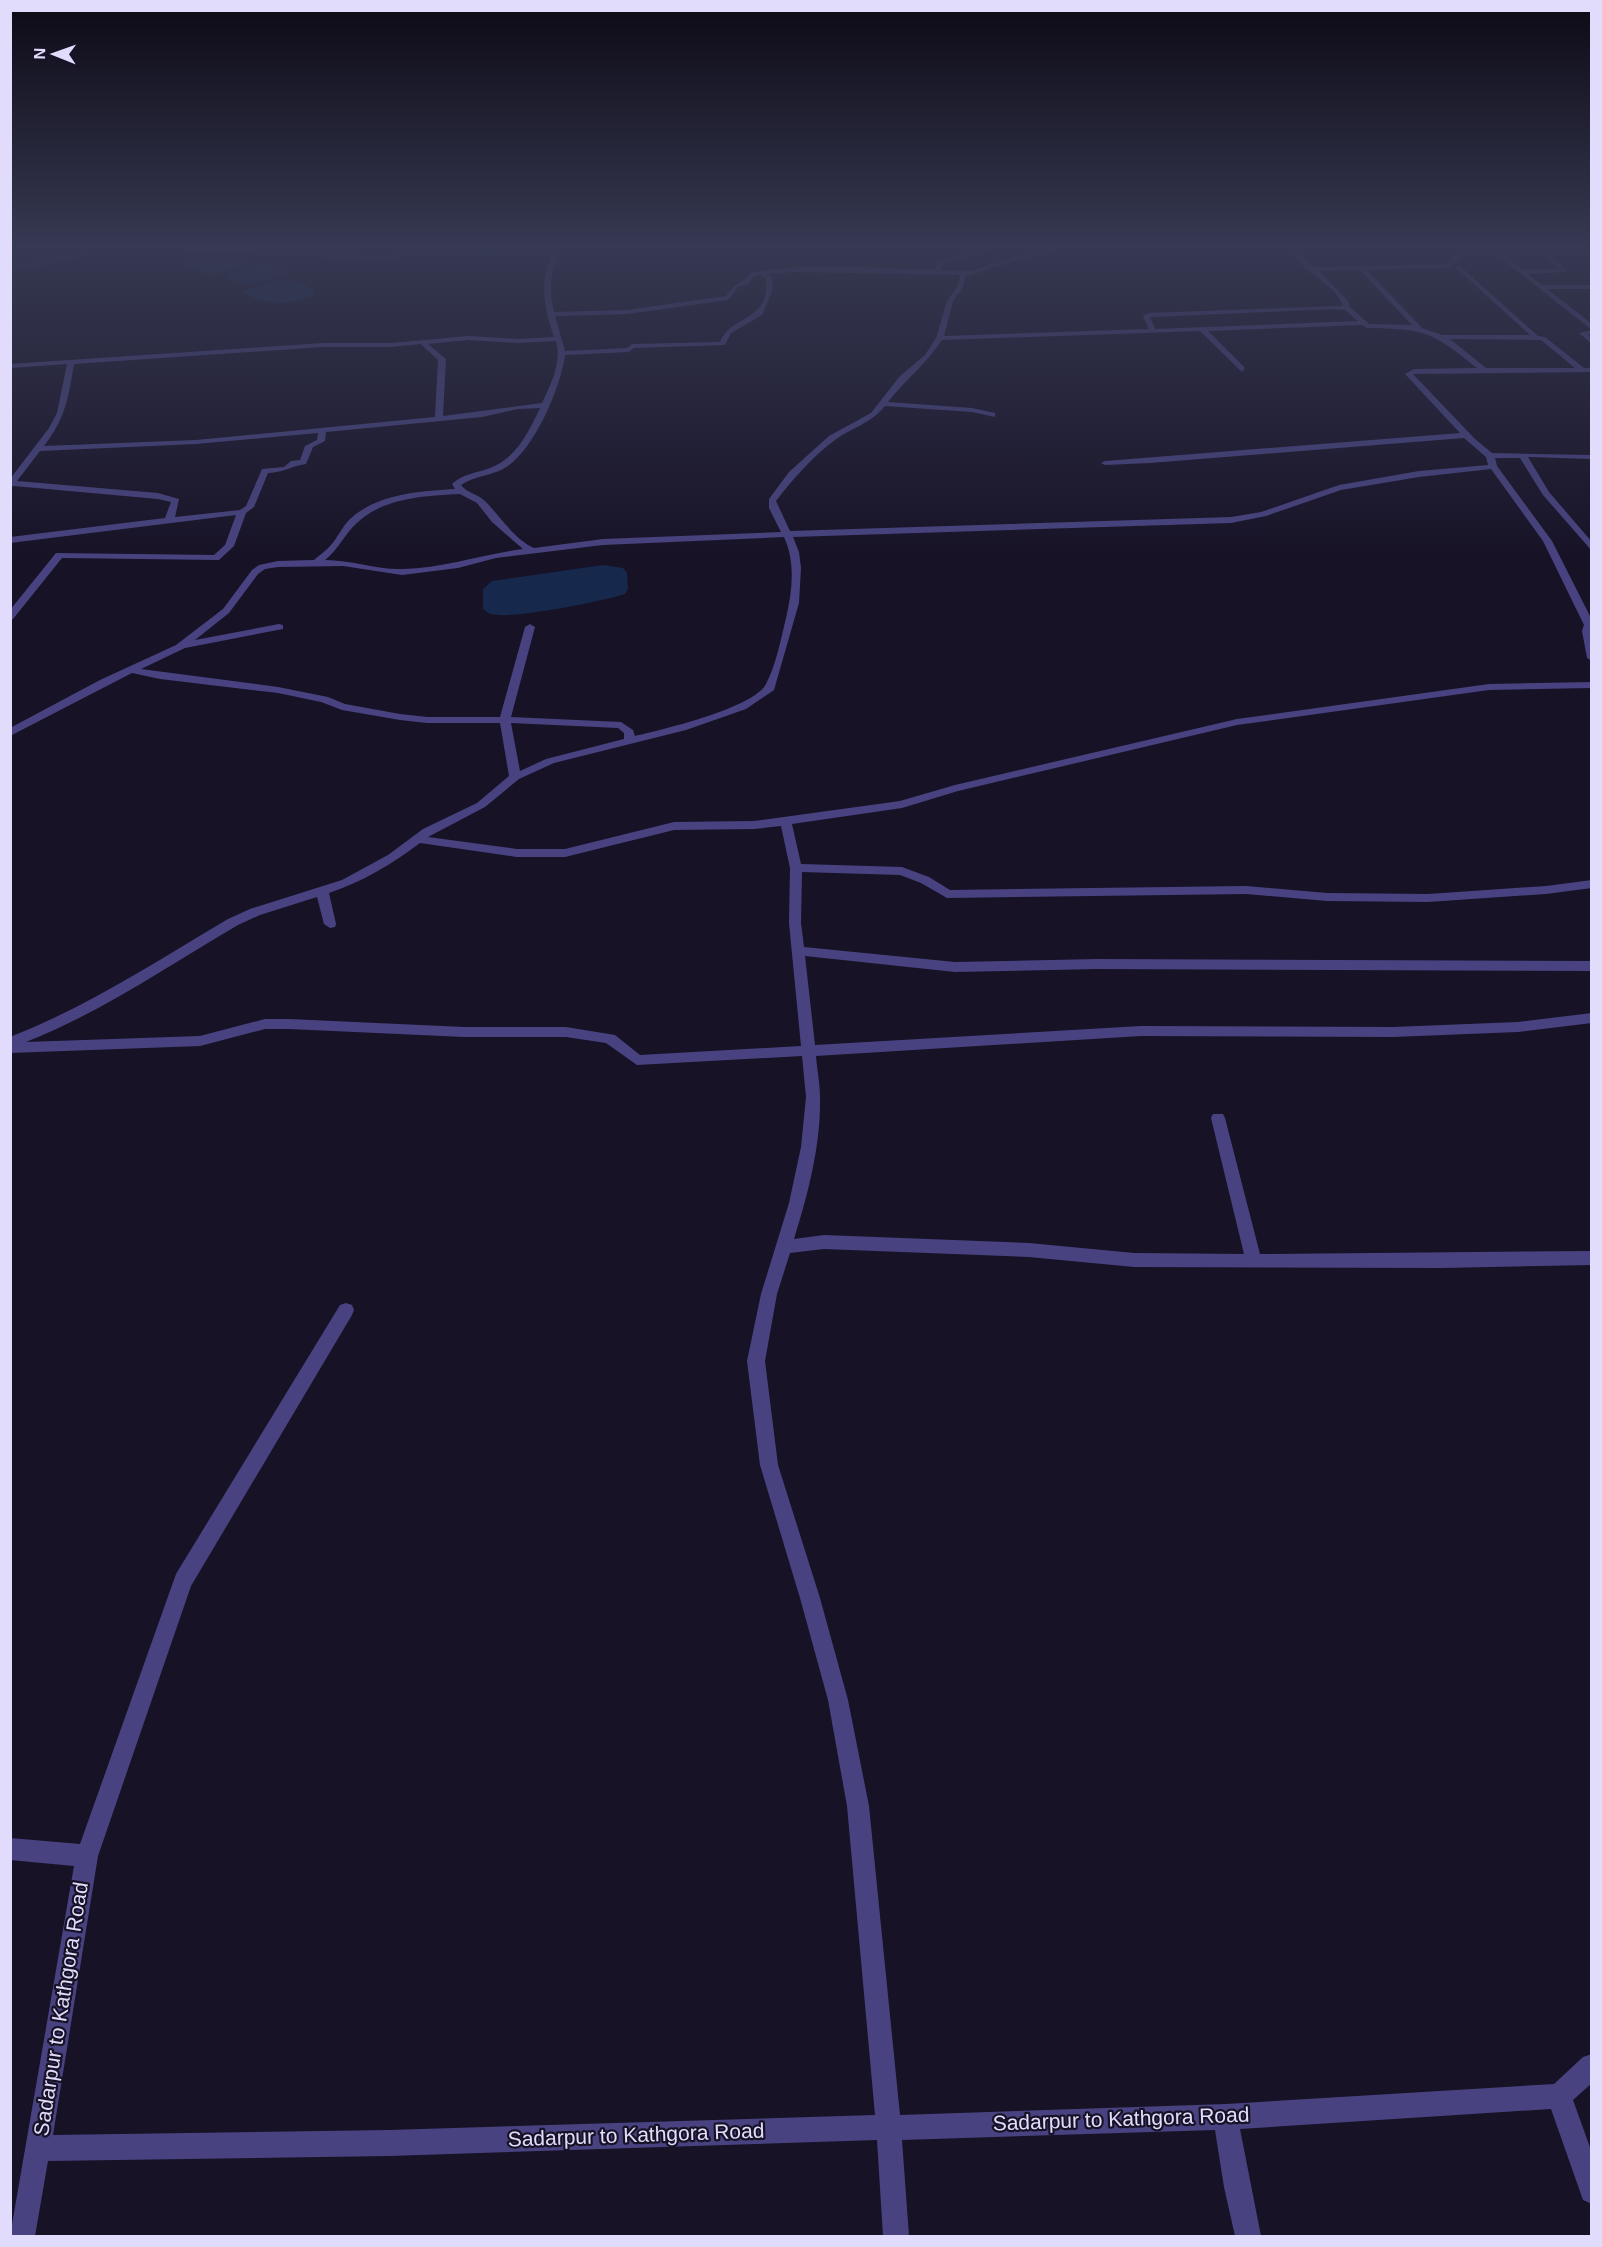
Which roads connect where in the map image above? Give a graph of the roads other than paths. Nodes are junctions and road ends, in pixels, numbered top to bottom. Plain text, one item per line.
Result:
1 (251, 350) edge
2 (431, 350) edge
3 (561, 350) edge
4 (629, 350) edge
5 (932, 350) edge
6 (1222, 350) edge
7 (1458, 350) edge
8 (1558, 350) edge
9 (562, 353) junction
10 (71, 362) junction
11 (10, 366) edge
12 (1242, 370) dead end
13 (1483, 370) junction
14 (1581, 370) junction
15 (1592, 370) edge
16 (883, 404) junction
17 (545, 405) junction
18 (992, 415) dead end
19 (439, 418) junction
20 (322, 429) junction
21 (1467, 435) junction
22 (38, 448) junction
23 (1522, 455) junction
24 (1490, 456) junction
25 (1592, 457) edge
26 (1105, 462) dead end
27 (1493, 466) junction
28 (11, 484) edge
29 (461, 491) junction
30 (242, 512) junction
31 (169, 520) junction
32 (788, 536) junction
33 (10, 540) edge
34 (1592, 548) edge
35 (535, 551) junction
36 (316, 563) junction
37 (10, 617) edge
38 (1590, 625) edge
39 (279, 627) dead end
40 (530, 627) dead end
41 (180, 647) junction
42 (1592, 658) edge
43 (131, 670) junction
44 (1592, 685) edge
45 (505, 719) junction
46 (10, 733) edge
47 (630, 740) junction
48 (515, 777) junction
49 (786, 822) junction
50 (418, 839) junction
51 (796, 868) junction
52 (1592, 884) edge
53 (322, 891) junction
54 (330, 924) dead end
55 (798, 951) junction
56 (1592, 966) edge
57 (1592, 1018) edge
58 (10, 1043) edge
59 (10, 1048) edge
60 (808, 1053) junction
61 (1218, 1118) dead end
62 (784, 1247) junction
63 (1592, 1258) edge
64 (1254, 1261) junction
65 (346, 1310) dead end
66 (10, 1849) edge
67 (87, 1856) junction
68 (1592, 2066) edge
69 (1559, 2096) junction
70 (1226, 2117) junction
71 (889, 2127) junction
72 (38, 2148) junction
73 (1592, 2191) edge
74 (22, 2236) edge
75 (896, 2236) edge
76 (1248, 2236) edge

1 - 10 street
2 - 19 street
3 - 9 street
4 - 9 street
5 - 16 street
6 - 12 street
7 - 13 street
8 - 14 street
9 - 17 street
10 - 11 street
10 - 22 street
13 - 14 street
13 - 21 street
14 - 15 street
16 - 18 street
16 - 32 street
17 - 19 street
17 - 29 street
19 - 20 street
20 - 22 street
20 - 30 street
21 - 24 street
21 - 26 street
22 - 28 street
23 - 24 street
23 - 25 street
23 - 34 street
24 - 27 street
27 - 32 street
27 - 38 street
28 - 31 street
29 - 35 street
29 - 36 street
30 - 31 street
30 - 37 street
31 - 33 street
32 - 35 street
32 - 47 street
35 - 36 street
36 - 41 street
38 - 42 street
39 - 41 street
40 - 45 street
41 - 43 street
43 - 45 street
43 - 46 street
44 - 49 street
45 - 47 street
45 - 48 street
47 - 48 street
48 - 50 street
49 - 50 street
49 - 51 street
50 - 53 street
51 - 52 street
51 - 55 street
53 - 54 street
53 - 58 street
55 - 56 street
55 - 60 street
57 - 60 street
59 - 60 street
60 - 62 street
61 - 64 street
62 - 64 street
62 - 71 street
63 - 64 street
65 - 67 street
66 - 67 street, Sadarpur to Kathgora Road
67 - 72 street, Sadarpur to Kathgora Road
68 - 69 street
69 - 70 street, Sadarpur to Kathgora Road
69 - 73 street
70 - 71 street, Sadarpur to Kathgora Road
70 - 76 street
71 - 72 street, Sadarpur to Kathgora Road
71 - 75 street
72 - 74 street

